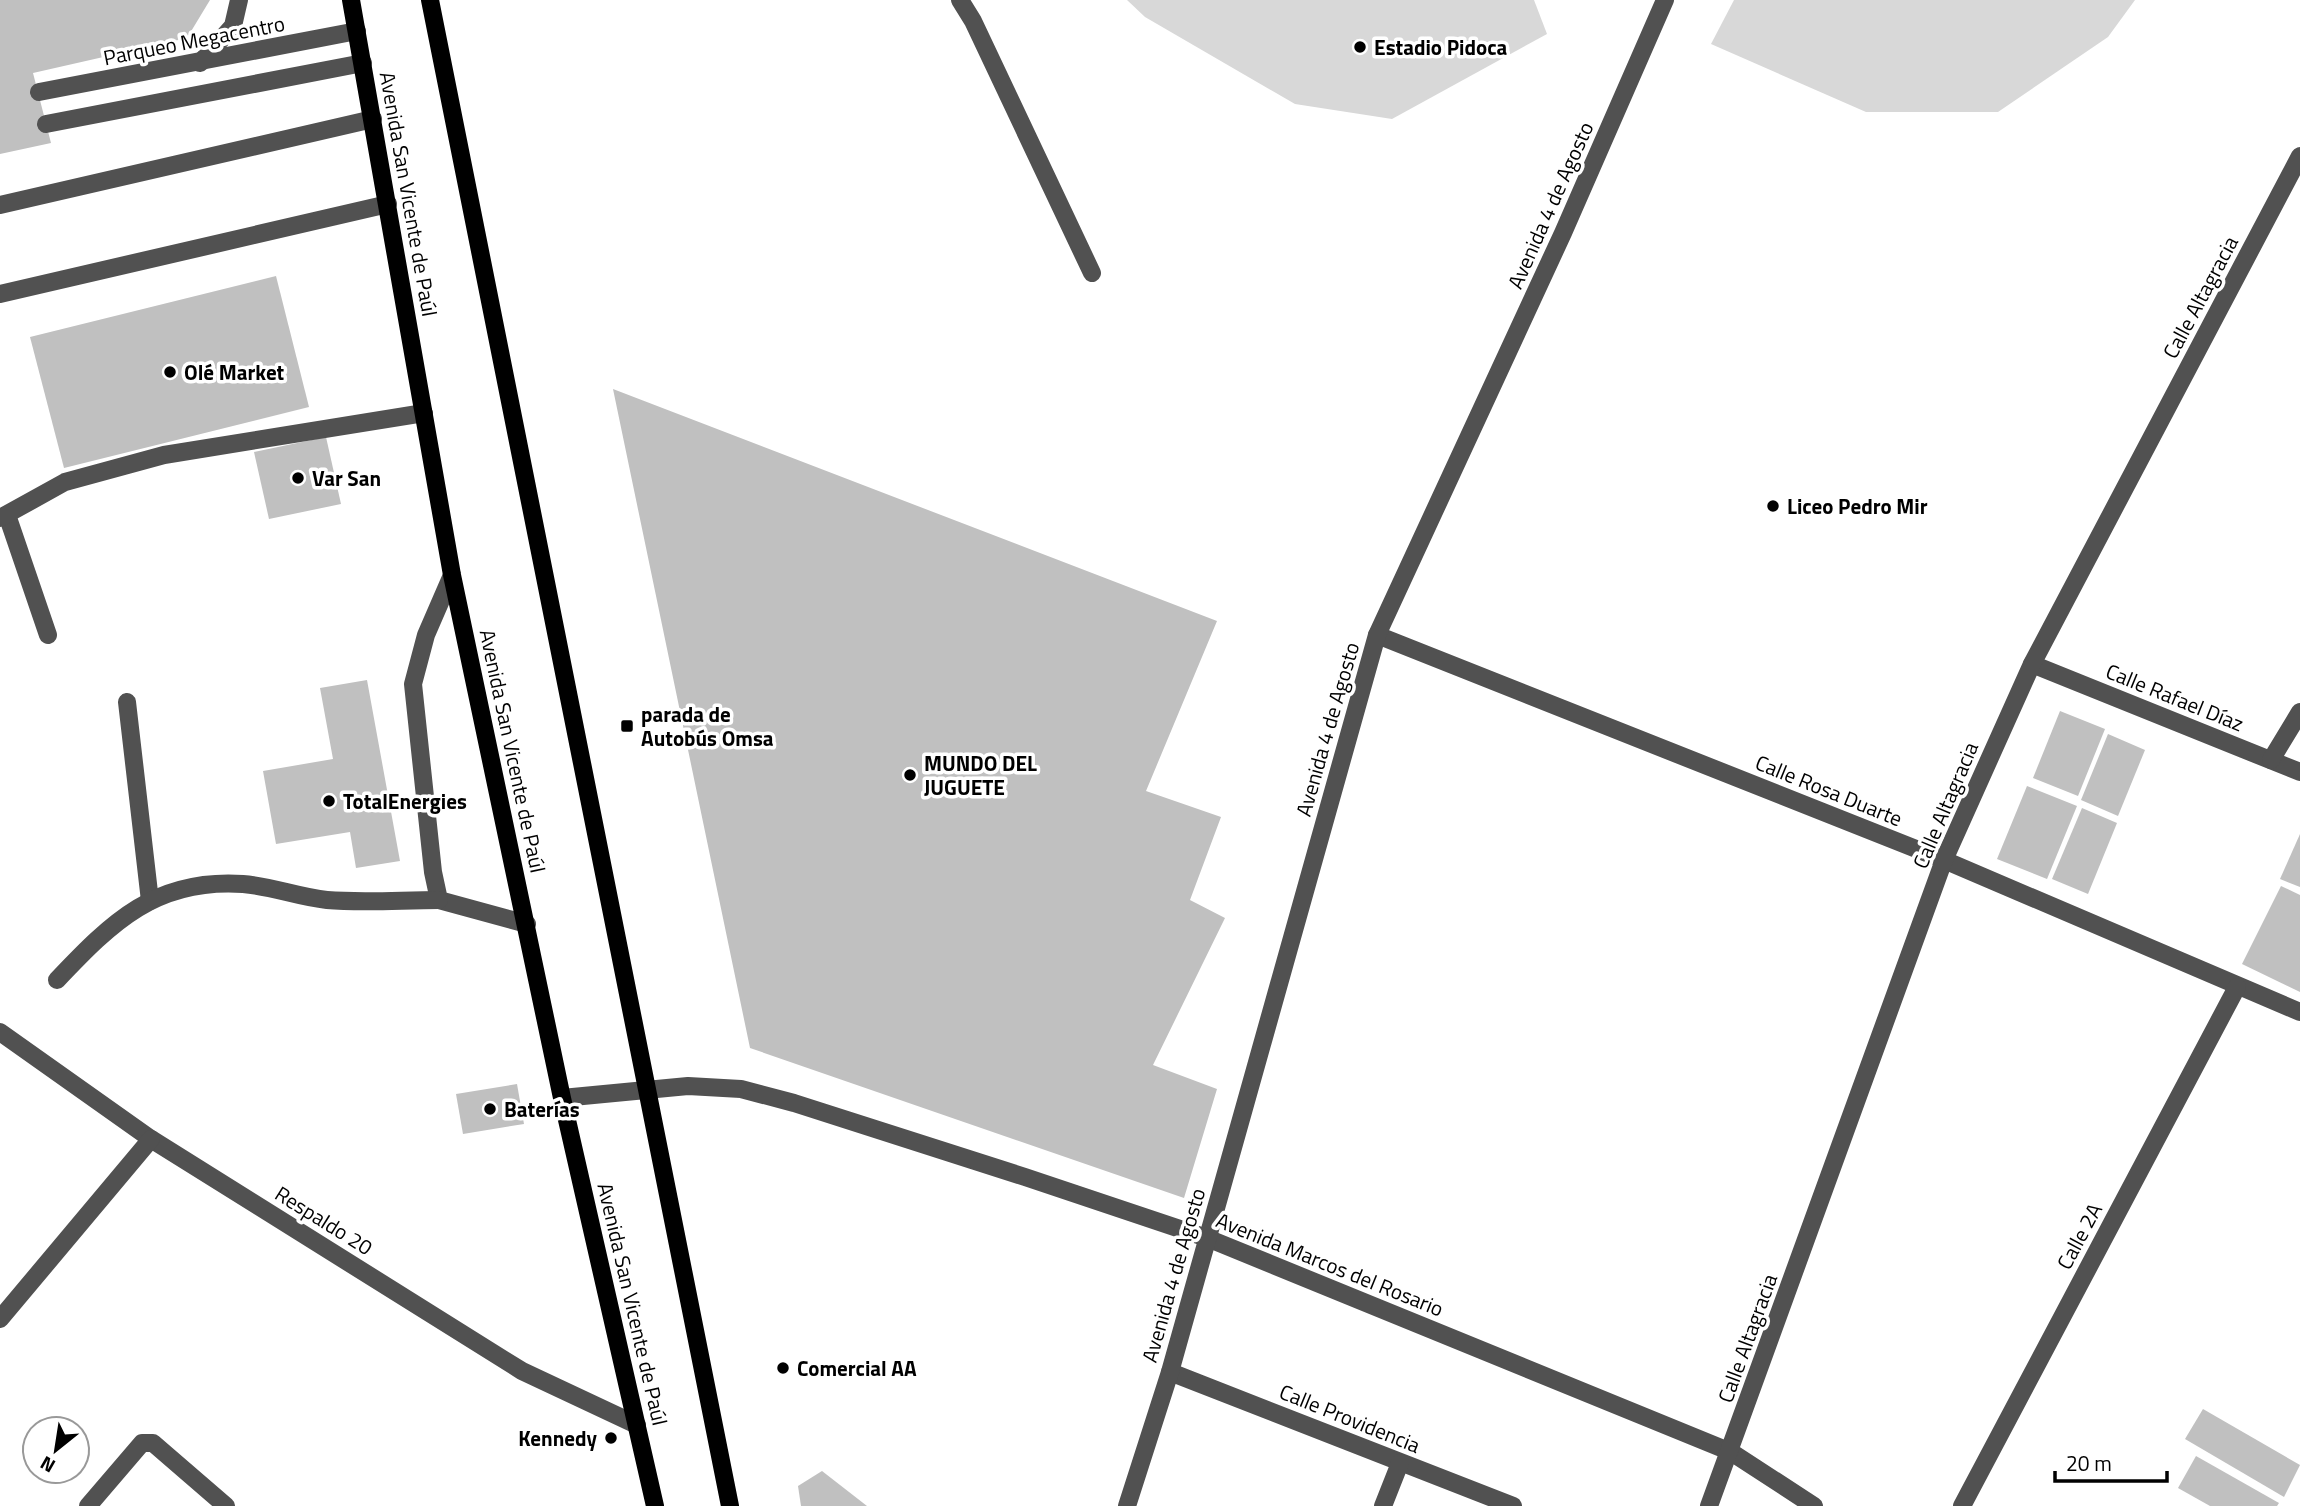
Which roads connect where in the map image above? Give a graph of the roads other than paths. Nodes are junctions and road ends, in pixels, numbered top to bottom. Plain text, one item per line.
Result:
1 (239, 0) edge
2 (351, 0) edge
3 (430, 0) edge
4 (960, 0) edge
5 (1665, 0) edge
6 (357, 32) junction
7 (200, 63) junction
8 (363, 63) junction
9 (39, 92) dead end
10 (373, 119) junction
11 (46, 124) dead end
12 (2300, 156) edge
13 (388, 204) junction
14 (0, 205) edge
15 (1092, 273) dead end
16 (0, 294) edge
17 (424, 413) junction
18 (4, 517) edge
19 (452, 575) junction
20 (48, 635) dead end
21 (1377, 635) junction
22 (2032, 664) junction
23 (127, 702) dead end
24 (2300, 712) edge
25 (2271, 760) junction
26 (2300, 772) edge
27 (1944, 860) junction
28 (439, 900) junction
29 (150, 901) junction
30 (527, 924) junction
31 (57, 980) dead end
32 (2237, 987) junction
33 (2300, 1012) edge
34 (0, 1032) edge
35 (647, 1090) junction
36 (562, 1098) junction
37 (151, 1139) junction
38 (1207, 1238) junction
39 (0, 1319) edge
40 (1170, 1372) junction
41 (637, 1425) junction
42 (1731, 1452) junction
43 (1400, 1463) junction
44 (88, 1506) edge
45 (226, 1506) edge
46 (655, 1506) edge
47 (730, 1506) edge
48 (1127, 1506) edge
49 (1383, 1506) edge
50 (1513, 1506) edge
51 (1709, 1506) edge
52 (1814, 1506) edge
53 (1962, 1506) edge

1 - 7 street
2 - 6 main road, Avenida San Vicente de Paúl
3 - 35 main road
4 - 15 street
5 - 21 street, Avenida 4 de Agosto
6 - 7 street, Parqueo Megacentro
6 - 8 main road, Avenida San Vicente de Paúl
7 - 9 street, Parqueo Megacentro
8 - 10 main road, Avenida San Vicente de Paúl
8 - 11 street
10 - 13 main road, Avenida San Vicente de Paúl
10 - 14 street
12 - 22 street, Calle Altagracia
13 - 16 street
13 - 17 main road, Avenida San Vicente de Paúl
17 - 18 street
17 - 19 main road, Avenida San Vicente de Paúl
18 - 20 street
19 - 28 street
19 - 30 main road, Avenida San Vicente de Paúl
21 - 27 street, Calle Rosa Duarte
21 - 38 street, Avenida 4 de Agosto
22 - 25 street, Calle Rafael Díaz
22 - 27 street, Calle Altagracia
23 - 29 street
24 - 25 street
25 - 26 street, Calle Rafael Díaz
27 - 32 street, Calle Rosa Duarte
27 - 42 street, Calle Altagracia
28 - 29 street
28 - 30 street
29 - 31 street
30 - 36 main road, Avenida San Vicente de Paúl
32 - 33 street, Calle Rosa Duarte
32 - 53 street, Calle 2A
34 - 37 street, Respaldo 20
35 - 36 street, Avenida Marcos del Rosario
35 - 38 street, Avenida Marcos del Rosario
35 - 47 main road
36 - 41 main road, Avenida San Vicente de Paúl
37 - 39 street
37 - 41 street, Respaldo 20
38 - 40 street, Avenida 4 de Agosto
38 - 42 street, Avenida Marcos del Rosario
40 - 43 street, Calle Providencia
40 - 48 street, Avenida 4 de Agosto
41 - 46 main road, Avenida San Vicente de Paúl
42 - 51 street, Calle Altagracia
42 - 52 street, Avenida Marcos del Rosario
43 - 49 street
43 - 50 street, Calle Providencia
44 - 45 street

